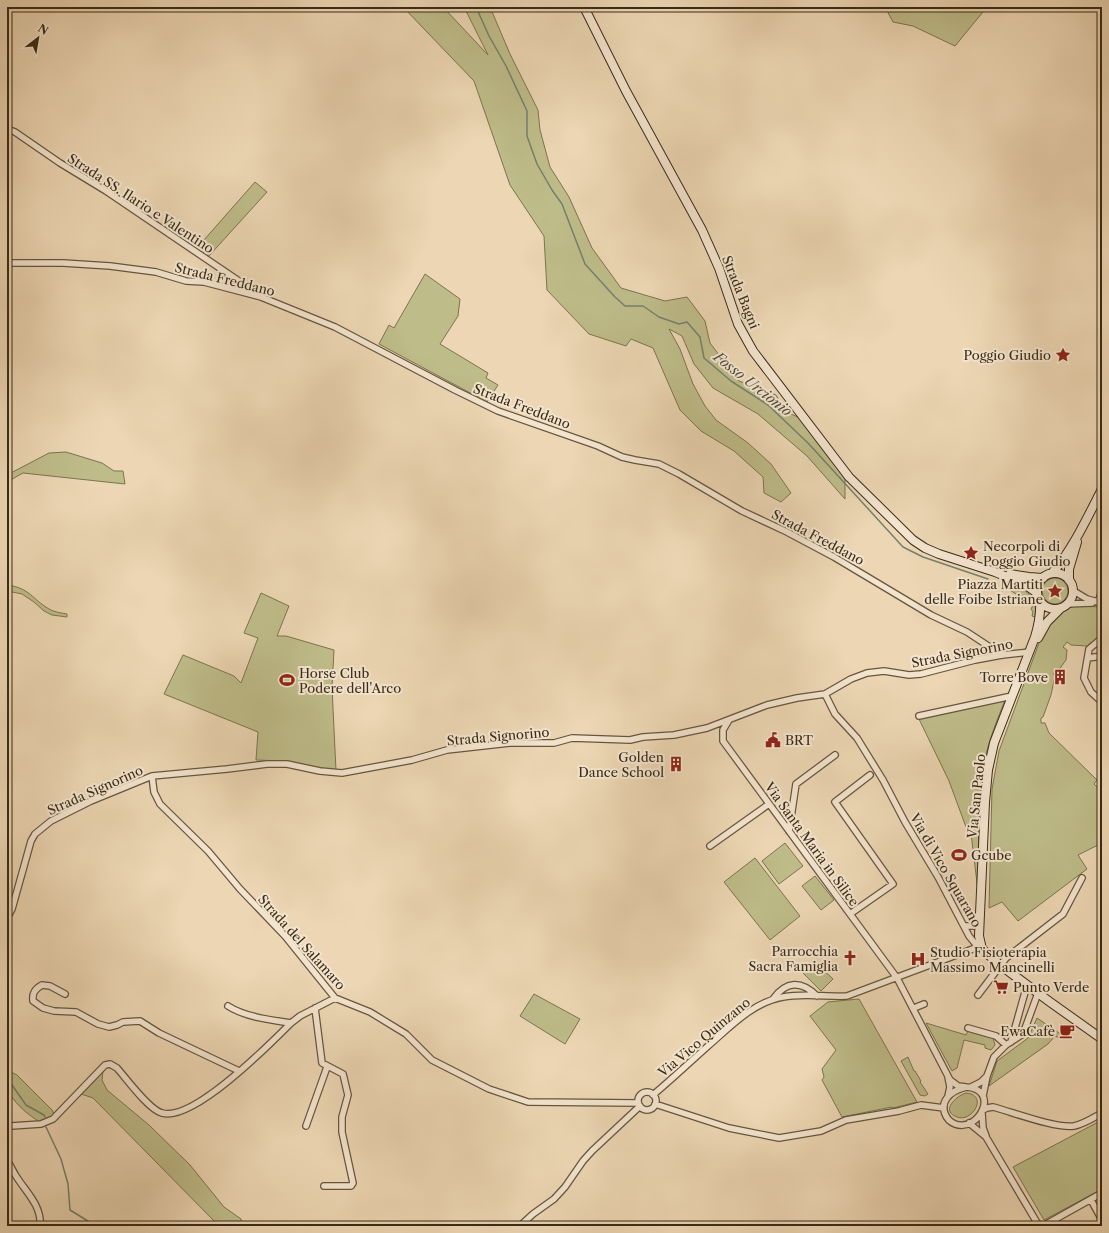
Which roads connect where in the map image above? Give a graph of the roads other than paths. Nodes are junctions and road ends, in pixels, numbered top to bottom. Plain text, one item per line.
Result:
1 (584, 7) edge
2 (7, 129) edge
3 (7, 263) edge
4 (262, 297) junction
5 (1102, 489) edge
6 (1086, 520) junction
7 (995, 572) junction
8 (1052, 573) junction
9 (1043, 578) junction
10 (1069, 580) junction
11 (1072, 590) junction
12 (1102, 591) edge
13 (1038, 596) junction
14 (1100, 603) edge
15 (1064, 605) junction
16 (1102, 638) edge
17 (1030, 652) junction
18 (1002, 655) junction
19 (1102, 656) edge
20 (1088, 658) junction
21 (824, 694) junction
22 (1012, 696) junction
23 (1102, 702) edge
24 (919, 716) dead end
25 (729, 720) junction
26 (835, 755) dead end
27 (870, 774) dead end
28 (152, 776) junction
29 (770, 804) junction
30 (789, 831) junction
31 (710, 846) dead end
32 (1082, 878) dead end
33 (850, 914) junction
34 (7, 918) edge
35 (980, 921) junction
36 (964, 926) junction
37 (980, 948) junction
38 (1000, 965) junction
39 (897, 978) junction
40 (794, 985) junction
41 (1027, 985) junction
42 (1038, 993) junction
43 (65, 994) dead end
44 (792, 995) junction
45 (978, 995) dead end
46 (817, 996) junction
47 (335, 998) junction
48 (773, 1000) junction
49 (924, 1004) dead end
50 (228, 1006) dead end
51 (315, 1008) junction
52 (914, 1008) junction
53 (291, 1023) junction
54 (968, 1028) dead end
55 (996, 1036) junction
56 (1102, 1039) edge
57 (1008, 1044) junction
58 (999, 1048) junction
59 (327, 1067) junction
60 (240, 1071) junction
61 (987, 1076) junction
62 (948, 1077) junction
63 (968, 1087) junction
64 (653, 1095) junction
65 (947, 1097) junction
66 (983, 1097) junction
67 (639, 1104) junction
68 (655, 1104) junction
69 (993, 1107) junction
70 (944, 1108) junction
71 (983, 1111) junction
72 (1102, 1112) edge
73 (969, 1123) junction
74 (306, 1126) dead end
75 (7, 1128) edge
76 (986, 1137) junction
77 (7, 1160) edge
78 (324, 1186) dead end
79 (1102, 1193) edge
80 (1091, 1200) junction
81 (1102, 1220) edge
82 (40, 1226) edge
83 (520, 1226) edge
84 (1039, 1226) edge
85 (1043, 1226) edge

1 - 7 main road, Strada Bagni
2 - 4 street, Strada SS. Ilario e Valentino
3 - 4 street, Strada Freddano
4 - 18 street, Strada Freddano
5 - 6 main road
6 - 8 main road
6 - 10 main road
7 - 9 main road, Strada Bagni
7 - 13 main road, Strada Bagni
8 - 9 main road
8 - 10 main road
9 - 13 main road
10 - 11 main road
11 - 14 street
11 - 15 main road
12 - 14 street
13 - 15 main road
13 - 17 main road, Via San Paolo
14 - 15 street
15 - 17 main road, Via San Paolo
16 - 20 street
17 - 18 street, Strada Signorino
17 - 22 main road, Via San Paolo
18 - 21 street, Strada Signorino
19 - 20 street
20 - 23 street
21 - 25 street, Strada Signorino
21 - 36 street, Via di Vico Squarano
22 - 24 street
22 - 35 main road, Via San Paolo
25 - 28 street, Strada Signorino
25 - 29 street, Via Santa Maria in Silice
26 - 30 street
27 - 33 street
28 - 34 street, Strada Signorino
28 - 47 street, Strada del Salamaro
29 - 30 street, Via Santa Maria in Silice
29 - 31 street
30 - 33 street, Via Santa Maria in Silice
32 - 38 street
33 - 39 street, Via Santa Maria in Silice
35 - 36 street
35 - 37 main road, Via San Paolo
36 - 37 street, Via di Vico Squarano
37 - 38 main road, Via di Vico Squarano
37 - 39 street, Via Vico Quinzano
38 - 41 main road, Via di Vico Squarano
38 - 45 street
39 - 46 street, Via Vico Quinzano
39 - 52 street, Via Santa Maria in Silice
40 - 44 street
40 - 46 street
40 - 48 street
41 - 42 main road, Via di Vico Squarano
41 - 57 street
42 - 56 main road, Via di Vico Squarano
42 - 57 street
43 - 60 street
44 - 46 street, Via Vico Quinzano
44 - 48 street, Via Vico Quinzano
47 - 51 street
47 - 67 street, Strada del Salamaro
48 - 64 street, Via Vico Quinzano
49 - 52 street
50 - 53 street
51 - 53 street
51 - 59 street
52 - 62 street, Via Santa Maria in Silice
53 - 60 street
54 - 55 street
55 - 57 street
55 - 58 street
57 - 58 street
58 - 61 street
59 - 74 street
59 - 78 street
60 - 75 street
61 - 63 street
61 - 66 street
62 - 63 street
62 - 65 street
63 - 65 street
63 - 66 street
64 - 67 street, Via Vico Quinzano
64 - 68 street, Via Vico Quinzano
65 - 70 street
66 - 69 street
66 - 71 street
67 - 68 street
67 - 83 street
68 - 70 street
69 - 71 street
69 - 72 street
70 - 73 street
71 - 73 street
71 - 76 street
73 - 76 street
76 - 84 street
77 - 82 street
79 - 80 street
80 - 81 street
80 - 85 street

